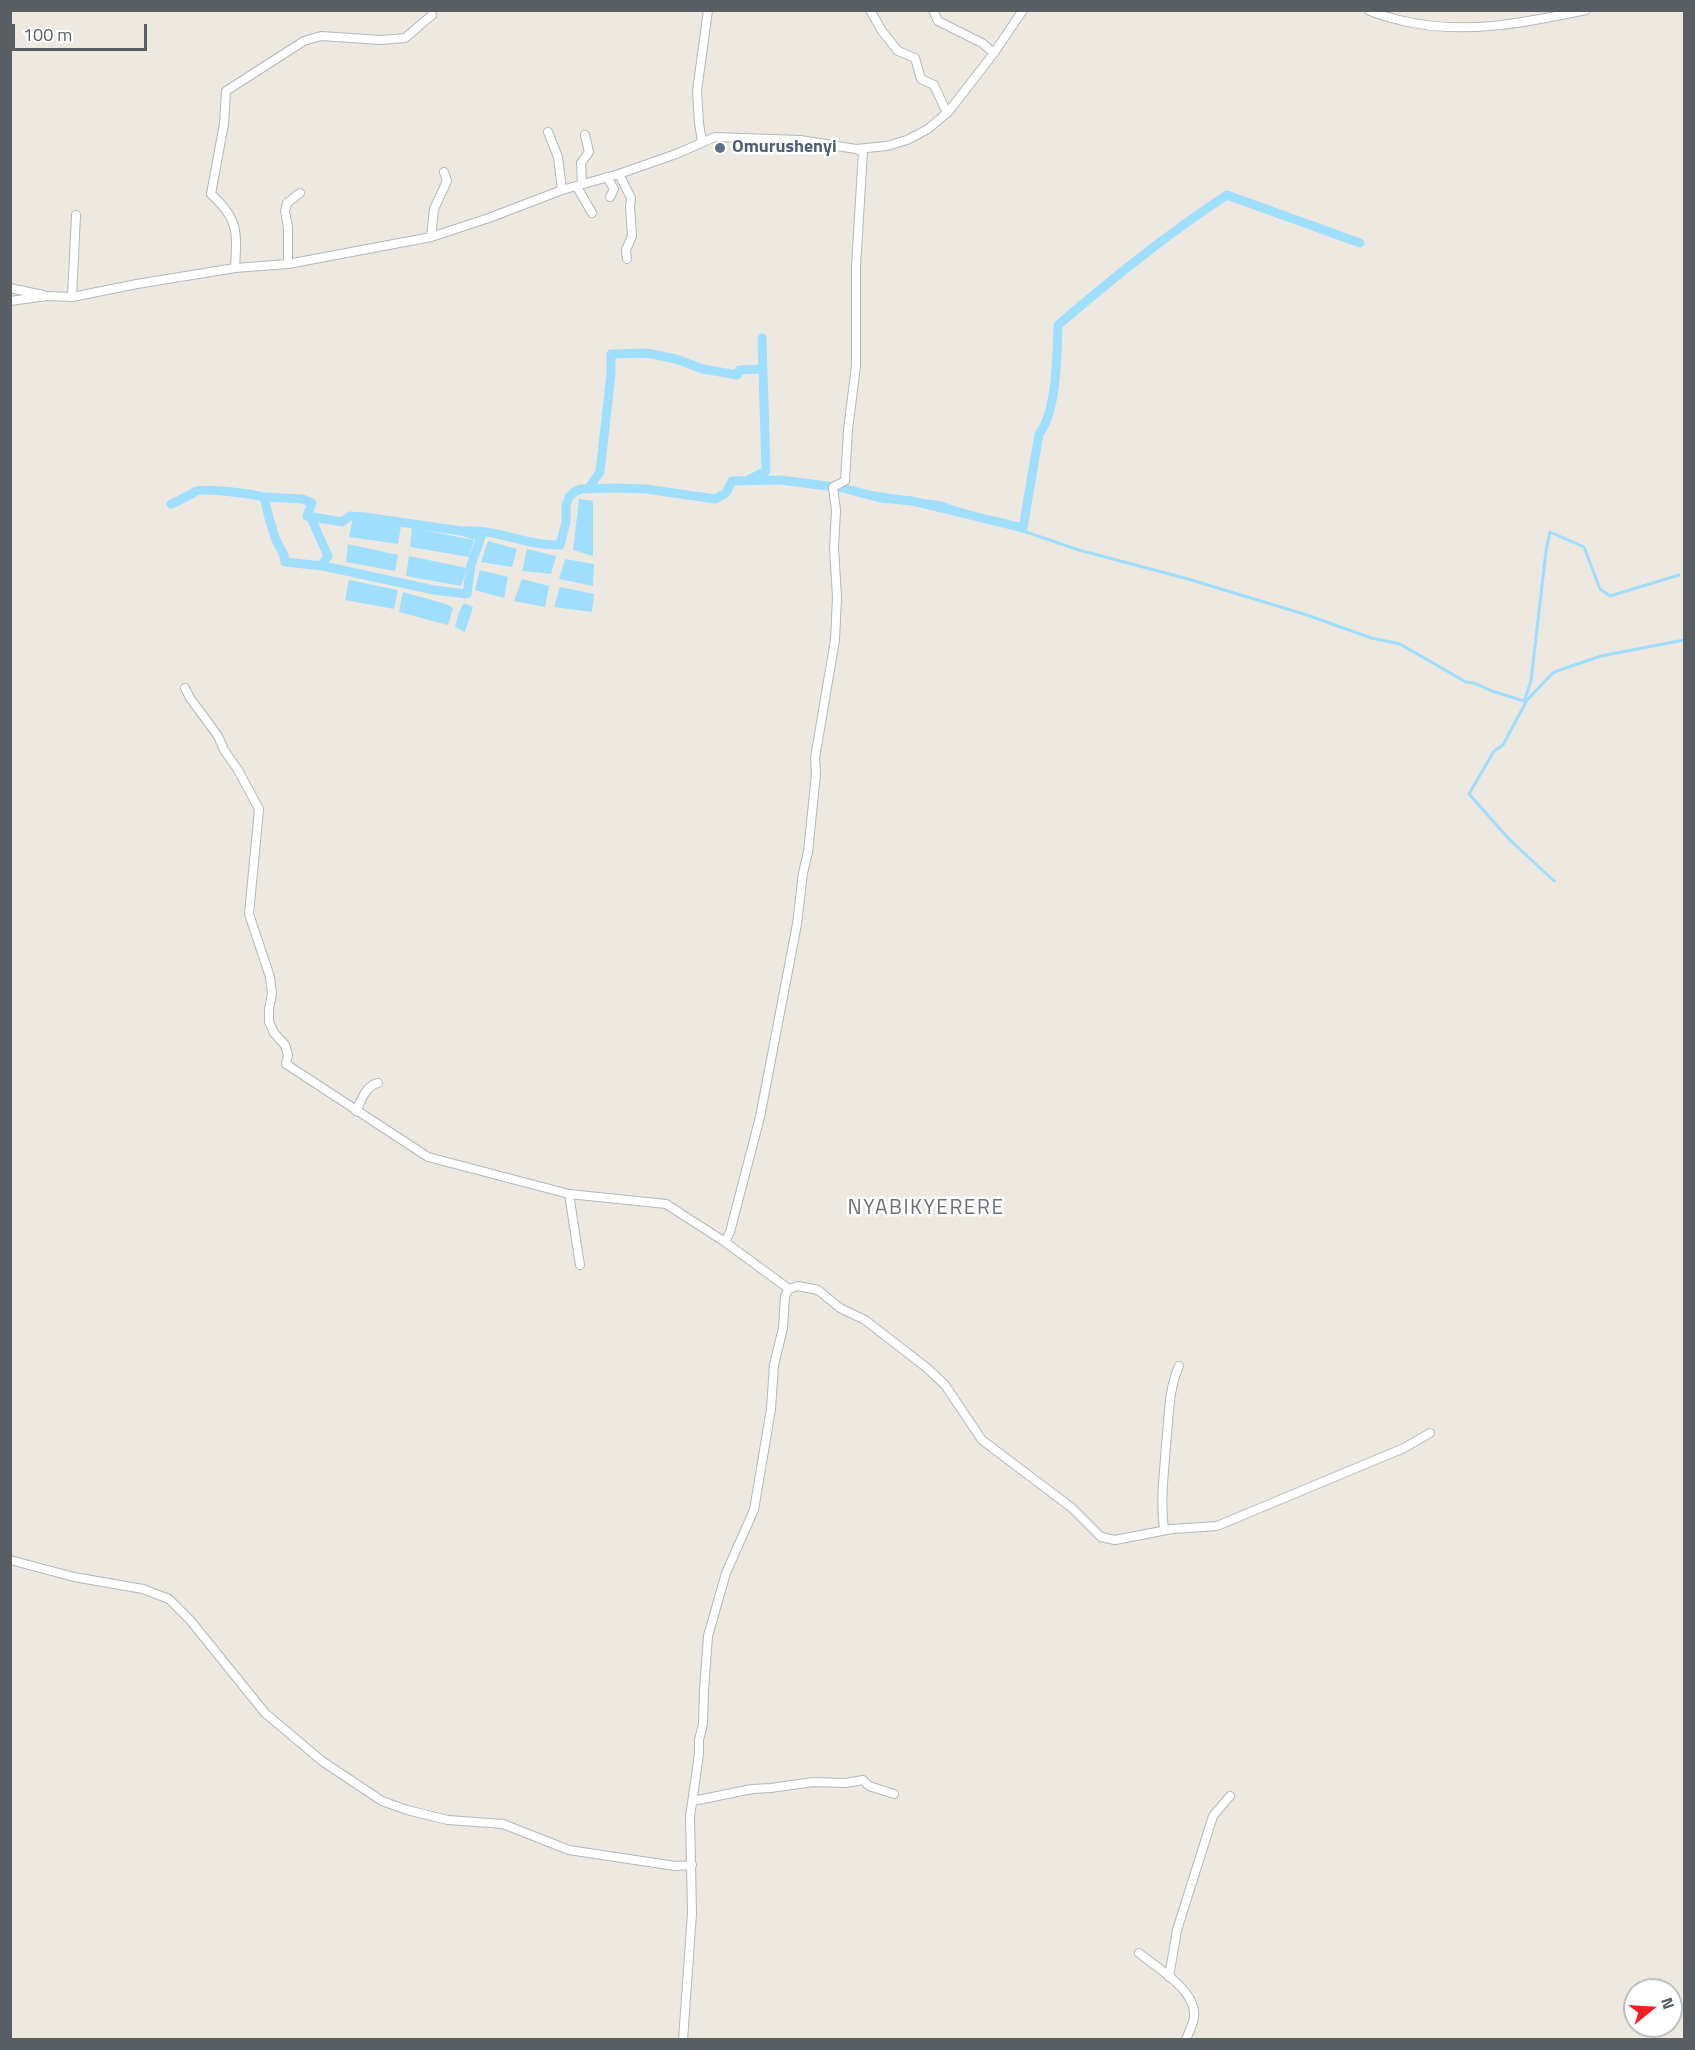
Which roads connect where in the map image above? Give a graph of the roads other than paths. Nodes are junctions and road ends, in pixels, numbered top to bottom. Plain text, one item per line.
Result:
1 (708, 10) edge
2 (870, 10) edge
3 (933, 10) edge
4 (1023, 10) edge
5 (1368, 10) edge
6 (1586, 10) edge
7 (432, 15) dead end
8 (994, 53) junction
9 (947, 113) junction
10 (548, 132) dead end
11 (585, 135) dead end
12 (702, 142) junction
13 (856, 149) junction
14 (444, 172) dead end
15 (619, 174) junction
16 (607, 177) junction
17 (577, 187) junction
18 (562, 190) junction
19 (300, 194) dead end
20 (610, 196) dead end
21 (592, 213) dead end
22 (76, 215) dead end
23 (431, 237) junction
24 (627, 259) dead end
25 (288, 264) junction
26 (234, 268) junction
27 (10, 288) edge
28 (48, 296) junction
29 (72, 297) junction
30 (10, 301) edge
31 (185, 688) dead end
32 (378, 1083) dead end
33 (356, 1111) junction
34 (569, 1194) junction
35 (726, 1242) junction
36 (580, 1265) dead end
37 (789, 1289) junction
38 (1179, 1366) dead end
39 (1430, 1433) dead end
40 (1164, 1530) junction
41 (10, 1560) edge
42 (894, 1794) dead end
43 (1230, 1796) dead end
44 (693, 1802) junction
45 (692, 1865) junction
46 (1139, 1953) dead end
47 (1169, 1977) junction
48 (683, 2040) edge
49 (1185, 2040) edge

1 - 12 street
2 - 9 street
3 - 8 street
4 - 8 street
5 - 6 street
7 - 26 street
8 - 9 street
9 - 13 street
10 - 18 street
11 - 17 street
12 - 13 street
12 - 15 street
13 - 35 street
14 - 23 street
15 - 16 street
15 - 24 street
16 - 17 street
16 - 20 street
17 - 18 street
17 - 21 street
18 - 23 street
19 - 25 street
22 - 29 street
23 - 25 street
25 - 26 street
26 - 29 street
27 - 28 street
28 - 29 street
28 - 30 street
31 - 33 street
32 - 33 street
33 - 34 street
34 - 35 street
34 - 36 street
35 - 37 street
37 - 40 street
37 - 44 street
38 - 40 street
39 - 40 street
41 - 45 street
42 - 44 street
43 - 47 street
44 - 45 street
45 - 48 street
46 - 47 street
47 - 49 street

